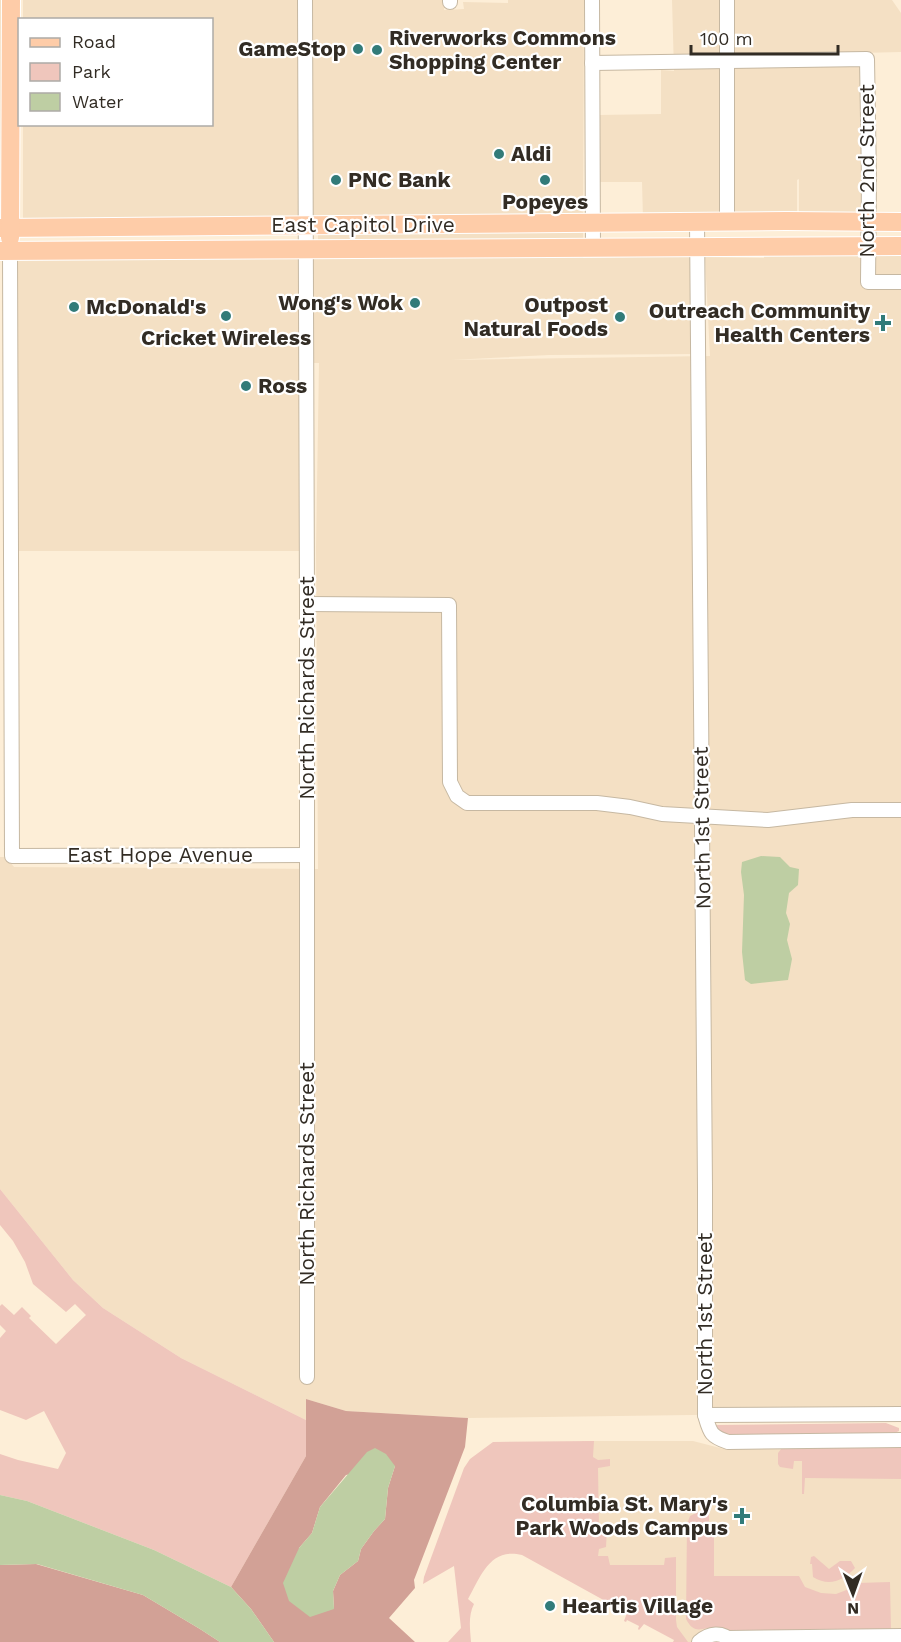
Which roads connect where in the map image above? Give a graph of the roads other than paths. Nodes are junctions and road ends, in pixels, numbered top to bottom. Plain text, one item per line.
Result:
1 (11, 0) edge
2 (305, 0) edge
3 (592, 0) edge
4 (727, 0) edge
5 (727, 62) junction
6 (592, 63) junction
7 (869, 221) junction
8 (697, 222) junction
9 (727, 222) junction
10 (901, 222) edge
11 (592, 223) junction
12 (306, 226) junction
13 (5, 228) edge
14 (867, 246) junction
15 (901, 246) edge
16 (593, 248) junction
17 (698, 248) junction
18 (306, 250) junction
19 (5, 251) edge
20 (901, 282) edge
21 (307, 604) junction
22 (901, 810) edge
23 (702, 816) junction
24 (307, 855) junction
25 (307, 1377) dead end
26 (901, 1414) edge
27 (705, 1415) junction
28 (901, 1440) edge
29 (901, 1636) edge
30 (730, 1640) edge
31 (699, 1642) edge

1 - 13 main road
2 - 12 street, North Richards Street
3 - 6 street
4 - 5 street
5 - 6 street
5 - 7 street, North 2nd Street
5 - 9 street
6 - 11 street
7 - 9 main road, East Capitol Drive
7 - 10 main road, East Capitol Drive
7 - 14 street, North 2nd Street
8 - 9 main road, East Capitol Drive
8 - 11 main road, East Capitol Drive
8 - 17 street, North 1st Street
11 - 12 main road, East Capitol Drive
11 - 16 street
12 - 13 main road, East Capitol Drive
12 - 18 street, North Richards Street
13 - 19 main road
14 - 15 main road, East Capitol Drive
14 - 17 main road, East Capitol Drive
14 - 20 street, North 2nd Street
16 - 17 main road, East Capitol Drive
16 - 18 main road, East Capitol Drive
17 - 23 street, North 1st Street
18 - 19 main road, East Capitol Drive
18 - 21 street, North Richards Street
19 - 24 street, East Hope Avenue
21 - 23 street
21 - 24 street, North Richards Street
22 - 23 street
23 - 27 street, North 1st Street
24 - 25 street, North Richards Street
26 - 27 street
27 - 28 street, North 1st Street
29 - 30 street
30 - 31 street

